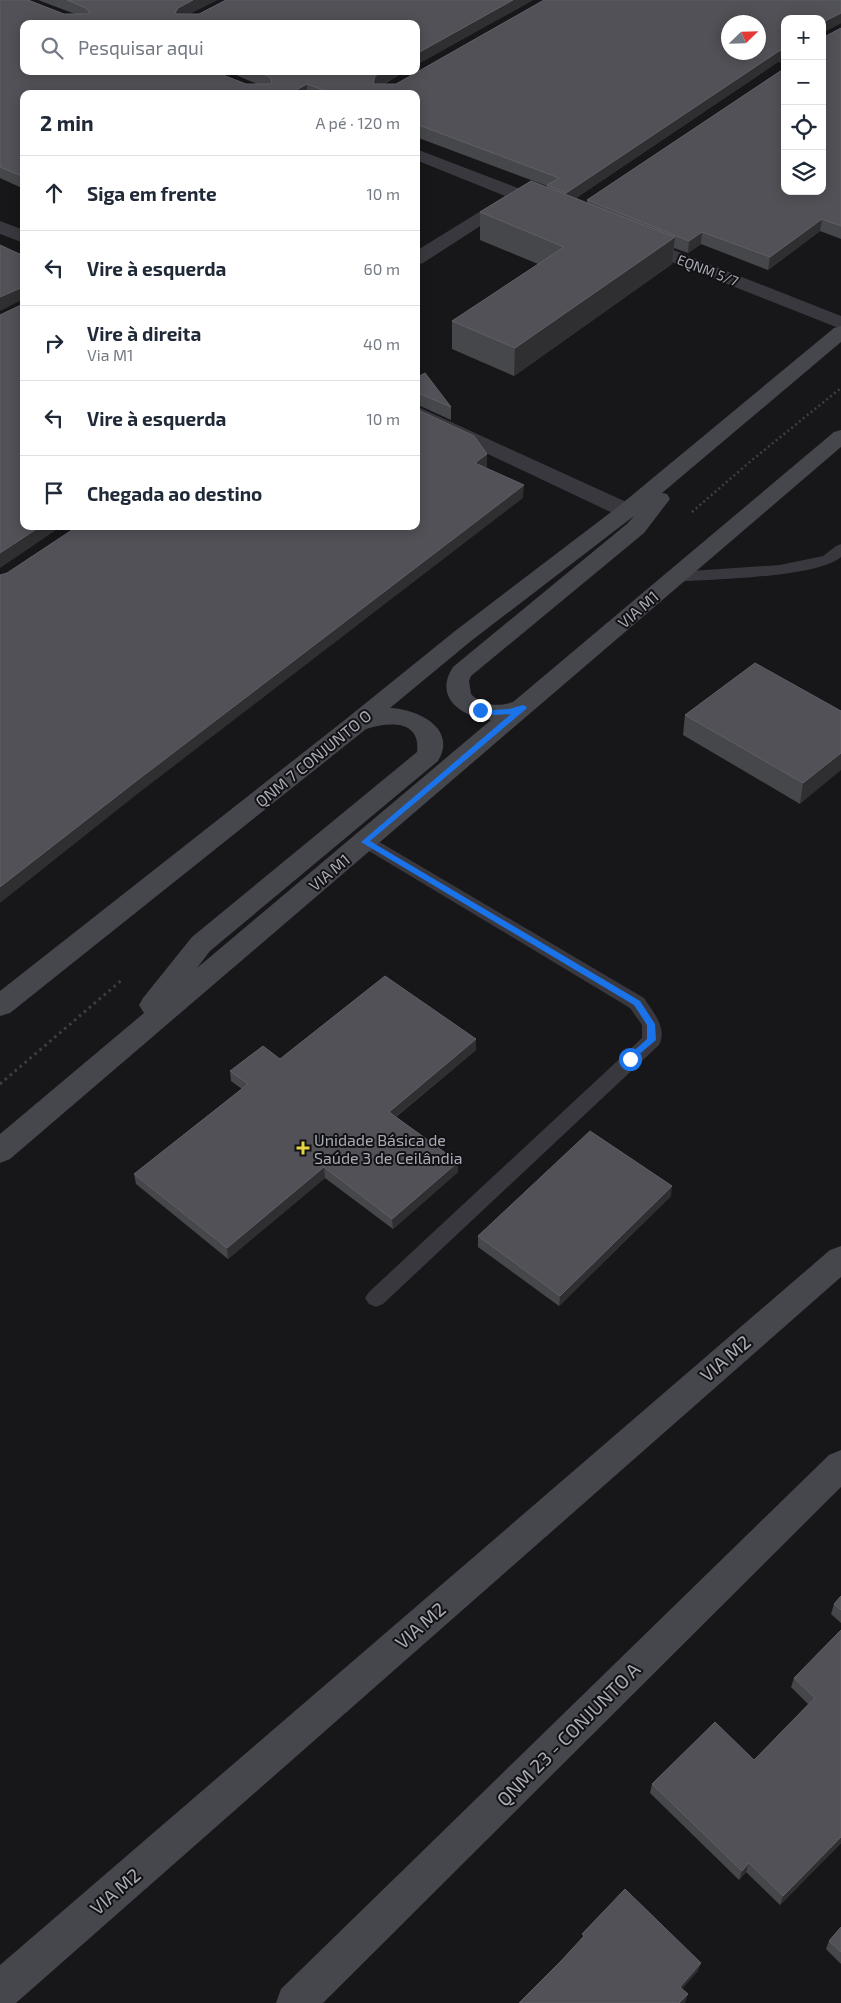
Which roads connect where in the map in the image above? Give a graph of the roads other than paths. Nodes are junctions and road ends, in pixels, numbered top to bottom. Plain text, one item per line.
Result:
1 (420, 156) edge
2 (520, 195) junction
3 (567, 215) edge
4 (0, 227) edge
5 (20, 235) edge
6 (622, 236) edge
7 (420, 256) edge
8 (841, 323) edge
9 (841, 332) edge
10 (420, 414) edge
11 (841, 436) edge
12 (693, 457) junction
13 (627, 511) junction
14 (841, 549) edge
15 (676, 576) junction
16 (523, 707) junction
17 (355, 725) junction
18 (365, 842) junction
19 (0, 1006) edge
20 (115, 1053) junction
21 (0, 1152) edge
22 (841, 1259) edge
23 (376, 1298) dead end
24 (841, 1465) edge
25 (0, 1991) edge
26 (295, 2003) edge

1 - 2 street
2 - 3 street
2 - 7 street
4 - 5 street
6 - 8 street, EQNM 5/7
9 - 12 main road
10 - 13 street
11 - 15 main road, VIA M1
12 - 13 main road
12 - 16 main road
13 - 17 main road, QNM 7 CONJUNTO O
14 - 15 lane
15 - 16 main road, VIA M1
16 - 18 main road, VIA M1
17 - 19 main road, QNM 7 CONJUNTO O
17 - 20 main road
18 - 20 main road, VIA M1
18 - 23 lane
20 - 21 main road, VIA M1
22 - 25 main road, VIA M2
24 - 26 main road, QNM 23 - CONJUNTO A

